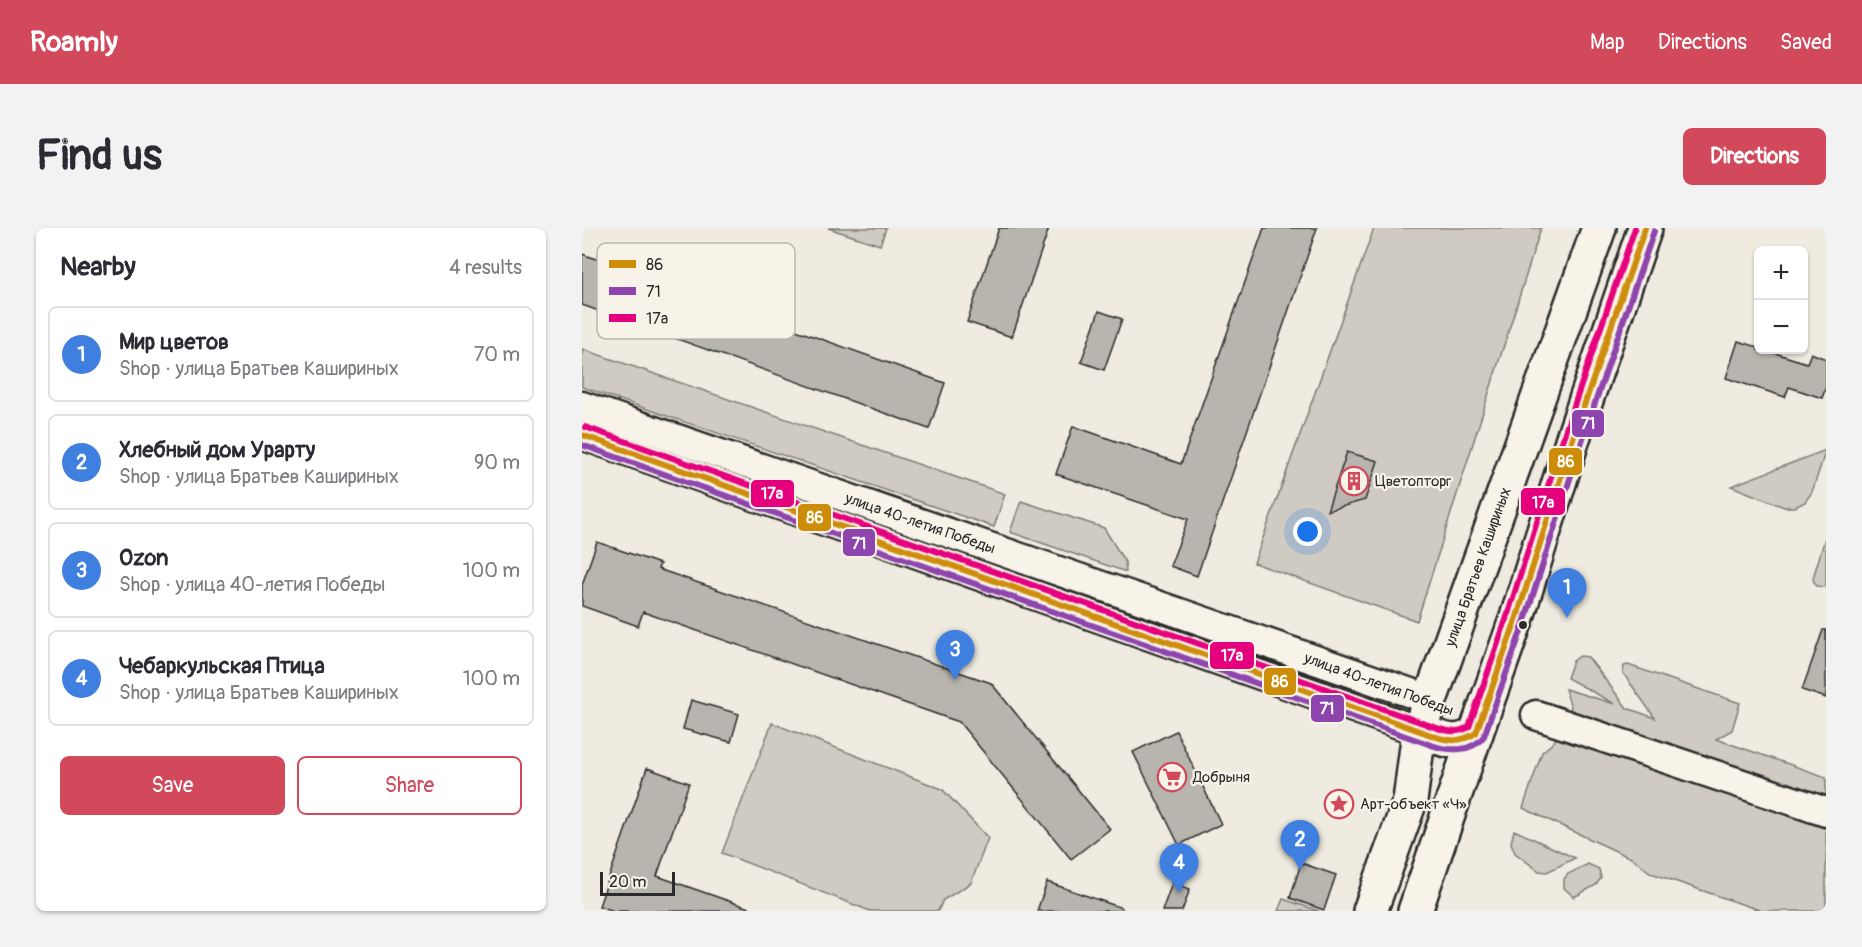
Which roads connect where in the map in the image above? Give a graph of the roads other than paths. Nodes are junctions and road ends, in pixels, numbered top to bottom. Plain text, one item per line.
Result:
1 (1599, 228) edge
2 (1645, 228) edge
3 (582, 406) edge
4 (597, 431) edge
5 (1431, 700) junction
6 (1536, 715) dead end
7 (1419, 731) junction
8 (1476, 733) junction
9 (1826, 812) edge
10 (1370, 911) edge
11 (1415, 911) edge

1 - 5 main road, улица Братьев Кашириных
2 - 8 main road
3 - 4 street, улица 40-летия Победы
4 - 5 street, улица 40-летия Победы
4 - 7 street, улица 40-летия Победы
5 - 7 main road, улица Братьев Кашириных
5 - 8 main road, улица 40-летия Победы
6 - 9 street
7 - 8 main road, улица 40-летия Победы
7 - 10 main road, улица Братьев Кашириных
8 - 11 main road

